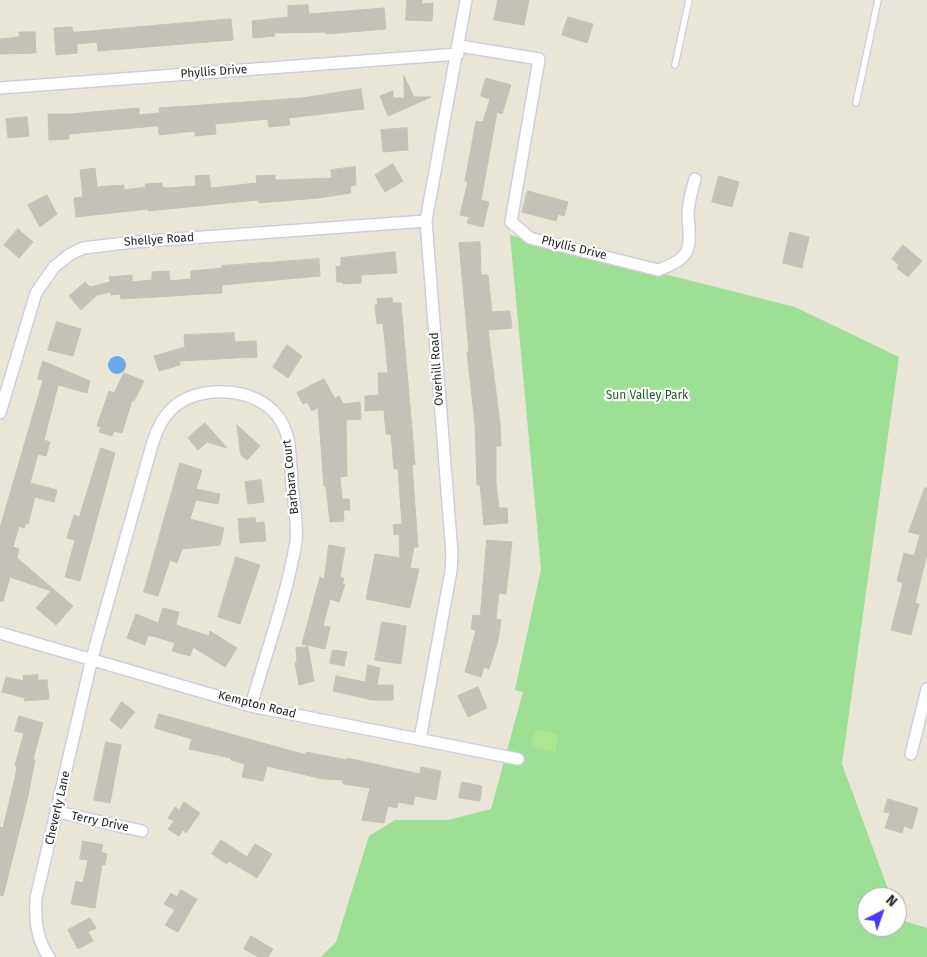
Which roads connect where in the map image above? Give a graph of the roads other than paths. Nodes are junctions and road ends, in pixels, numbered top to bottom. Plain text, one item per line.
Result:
1 (466, 0) edge
2 (688, 0) edge
3 (878, 0) edge
4 (459, 50) junction
5 (675, 65) dead end
6 (0, 88) edge
7 (856, 102) dead end
8 (695, 179) dead end
9 (426, 221) junction
10 (0, 413) edge
11 (0, 634) edge
12 (92, 658) junction
13 (927, 689) edge
14 (251, 706) junction
15 (420, 739) junction
16 (911, 754) dead end
17 (518, 759) dead end
18 (58, 812) junction
19 (142, 831) dead end
20 (49, 957) edge

1 - 4 street, Overhill Road
2 - 5 lane
3 - 7 lane
4 - 6 street, Phyllis Drive
4 - 8 street, Phyllis Drive
4 - 9 street, Overhill Road
9 - 10 street, Shellye Road
9 - 15 street, Overhill Road
11 - 12 street, Kempton Road
12 - 14 street, Kempton Road
12 - 14 street, Barbara Court
12 - 18 street, Cheverly Lane
13 - 16 street
14 - 15 street, Kempton Road
15 - 17 street, Kempton Road
18 - 19 street, Terry Drive
18 - 20 street, Cheverly Lane

